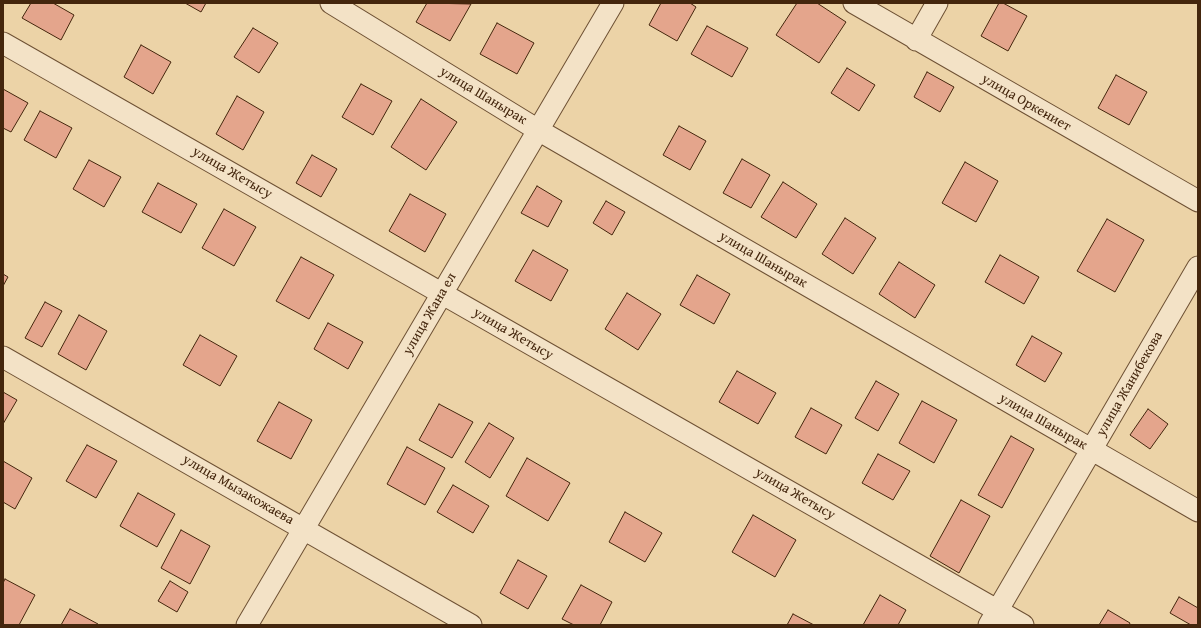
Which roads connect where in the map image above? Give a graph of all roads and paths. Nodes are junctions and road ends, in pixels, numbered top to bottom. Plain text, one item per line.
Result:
1 (331, 3) edge
2 (613, 3) edge
3 (854, 3) edge
4 (937, 3) edge
5 (916, 40) junction
6 (3, 43) edge
7 (538, 130) junction
8 (1198, 201) edge
9 (1198, 267) edge
10 (442, 294) junction
11 (3, 357) edge
12 (1091, 450) junction
13 (1198, 511) edge
14 (304, 528) junction
15 (993, 617) edge
16 (247, 625) edge
17 (472, 625) edge
18 (1023, 625) edge

1 - 7 street, улица Шанырак
2 - 7 street, улица Жана ел
3 - 5 street, улица Оркениет
4 - 5 street
5 - 8 street, улица Оркениет
6 - 10 street, улица Жетысу
7 - 10 street, улица Жана ел
7 - 12 street, улица Шанырак
9 - 12 street, улица Жанибекова
10 - 14 street, улица Жана ел
10 - 15 street, улица Жетысу
11 - 14 street, улица Мызакожаева
12 - 13 street, улица Шанырак
12 - 15 street, улица Жанибекова
14 - 16 street, улица Жана ел
14 - 17 street, улица Мызакожаева
15 - 18 street, улица Жетысу

